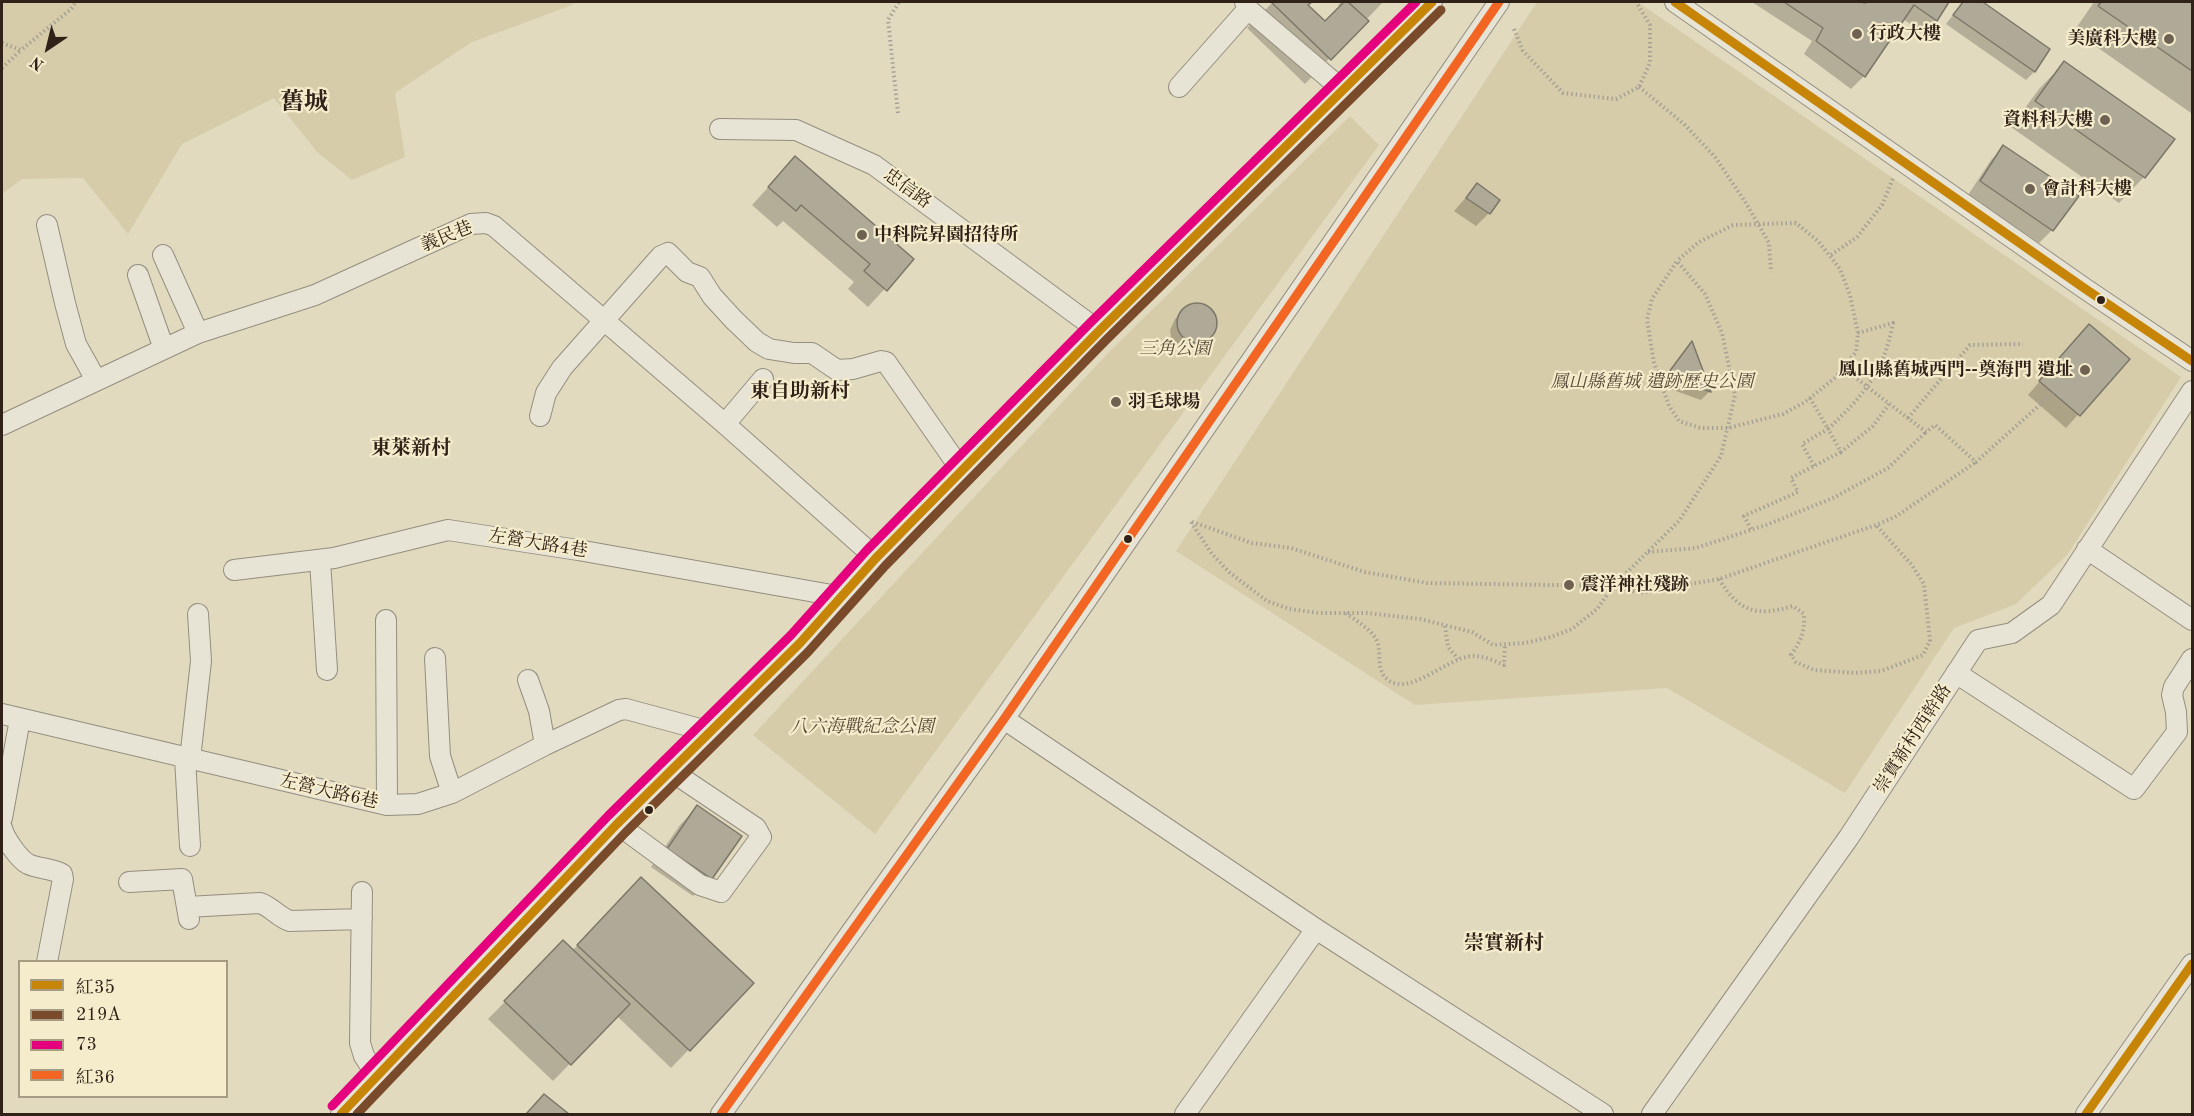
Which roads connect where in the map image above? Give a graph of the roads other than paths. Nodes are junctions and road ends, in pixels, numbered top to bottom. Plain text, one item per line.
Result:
1 (1432, 2) edge
2 (1499, 2) edge
3 (1675, 2) edge
4 (1247, 5) edge
5 (1179, 87) dead end
6 (1344, 91) junction
7 (720, 129) dead end
8 (47, 225) dead end
9 (163, 255) dead end
10 (138, 275) dead end
11 (604, 320) junction
12 (1099, 331) junction
13 (198, 333) junction
14 (164, 349) junction
15 (2193, 361) edge
16 (763, 379) dead end
17 (96, 380) junction
18 (2193, 391) edge
19 (540, 416) dead end
20 (725, 424) junction
21 (2, 425) edge
22 (962, 471) junction
23 (2087, 549) junction
24 (876, 558) junction
25 (320, 560) junction
26 (234, 570) dead end
27 (843, 597) junction
28 (198, 614) dead end
29 (386, 620) dead end
30 (2193, 620) edge
31 (435, 658) dead end
32 (2193, 659) edge
33 (327, 670) dead end
34 (1956, 673) junction
35 (528, 680) dead end
36 (11, 716) edge
37 (1004, 719) junction
38 (711, 732) junction
39 (545, 745) junction
40 (188, 758) junction
41 (671, 771) junction
42 (452, 793) junction
43 (387, 806) junction
44 (2, 818) edge
45 (617, 824) junction
46 (2, 828) edge
47 (190, 846) dead end
48 (129, 882) dead end
49 (362, 892) dead end
50 (362, 919) junction
51 (1316, 929) junction
52 (47, 960) edge
53 (2190, 974) edge
54 (377, 1076) junction
55 (342, 1114) edge
56 (721, 1114) edge
57 (1185, 1114) edge
58 (1603, 1114) edge
59 (1652, 1114) edge
60 (2086, 1114) edge

1 - 6 street
2 - 37 street
3 - 15 street
4 - 5 street
4 - 6 street
6 - 12 street
7 - 12 street, 忠信路
8 - 17 street
9 - 13 street
10 - 14 street
11 - 13 street, 義民巷
11 - 19 street
11 - 20 street, 義民巷
11 - 22 street
12 - 22 street
13 - 14 street, 義民巷
14 - 17 street, 義民巷
16 - 20 street
17 - 21 street, 義民巷
18 - 23 street, 崇實新村西幹路
20 - 24 street, 義民巷
22 - 24 street
23 - 30 street
23 - 34 street, 崇實新村西幹路
24 - 27 street
25 - 26 street, 左營大路4巷
25 - 27 street, 左營大路4巷
25 - 33 street
27 - 38 street
28 - 40 street
29 - 43 street
31 - 42 street
32 - 34 street
34 - 59 street, 崇實新村西幹路
35 - 39 street
36 - 40 street, 左營大路6巷
36 - 44 street
37 - 51 street
37 - 56 street
38 - 39 street, 左營大路6巷
38 - 41 street
39 - 42 street, 左營大路6巷
40 - 43 street, 左營大路6巷
40 - 47 street
41 - 45 street
41 - 45 street
42 - 43 street, 左營大路6巷
45 - 54 street
46 - 52 street
48 - 50 street
49 - 50 street
50 - 54 street
51 - 57 street
51 - 58 street
53 - 60 street
54 - 55 street

